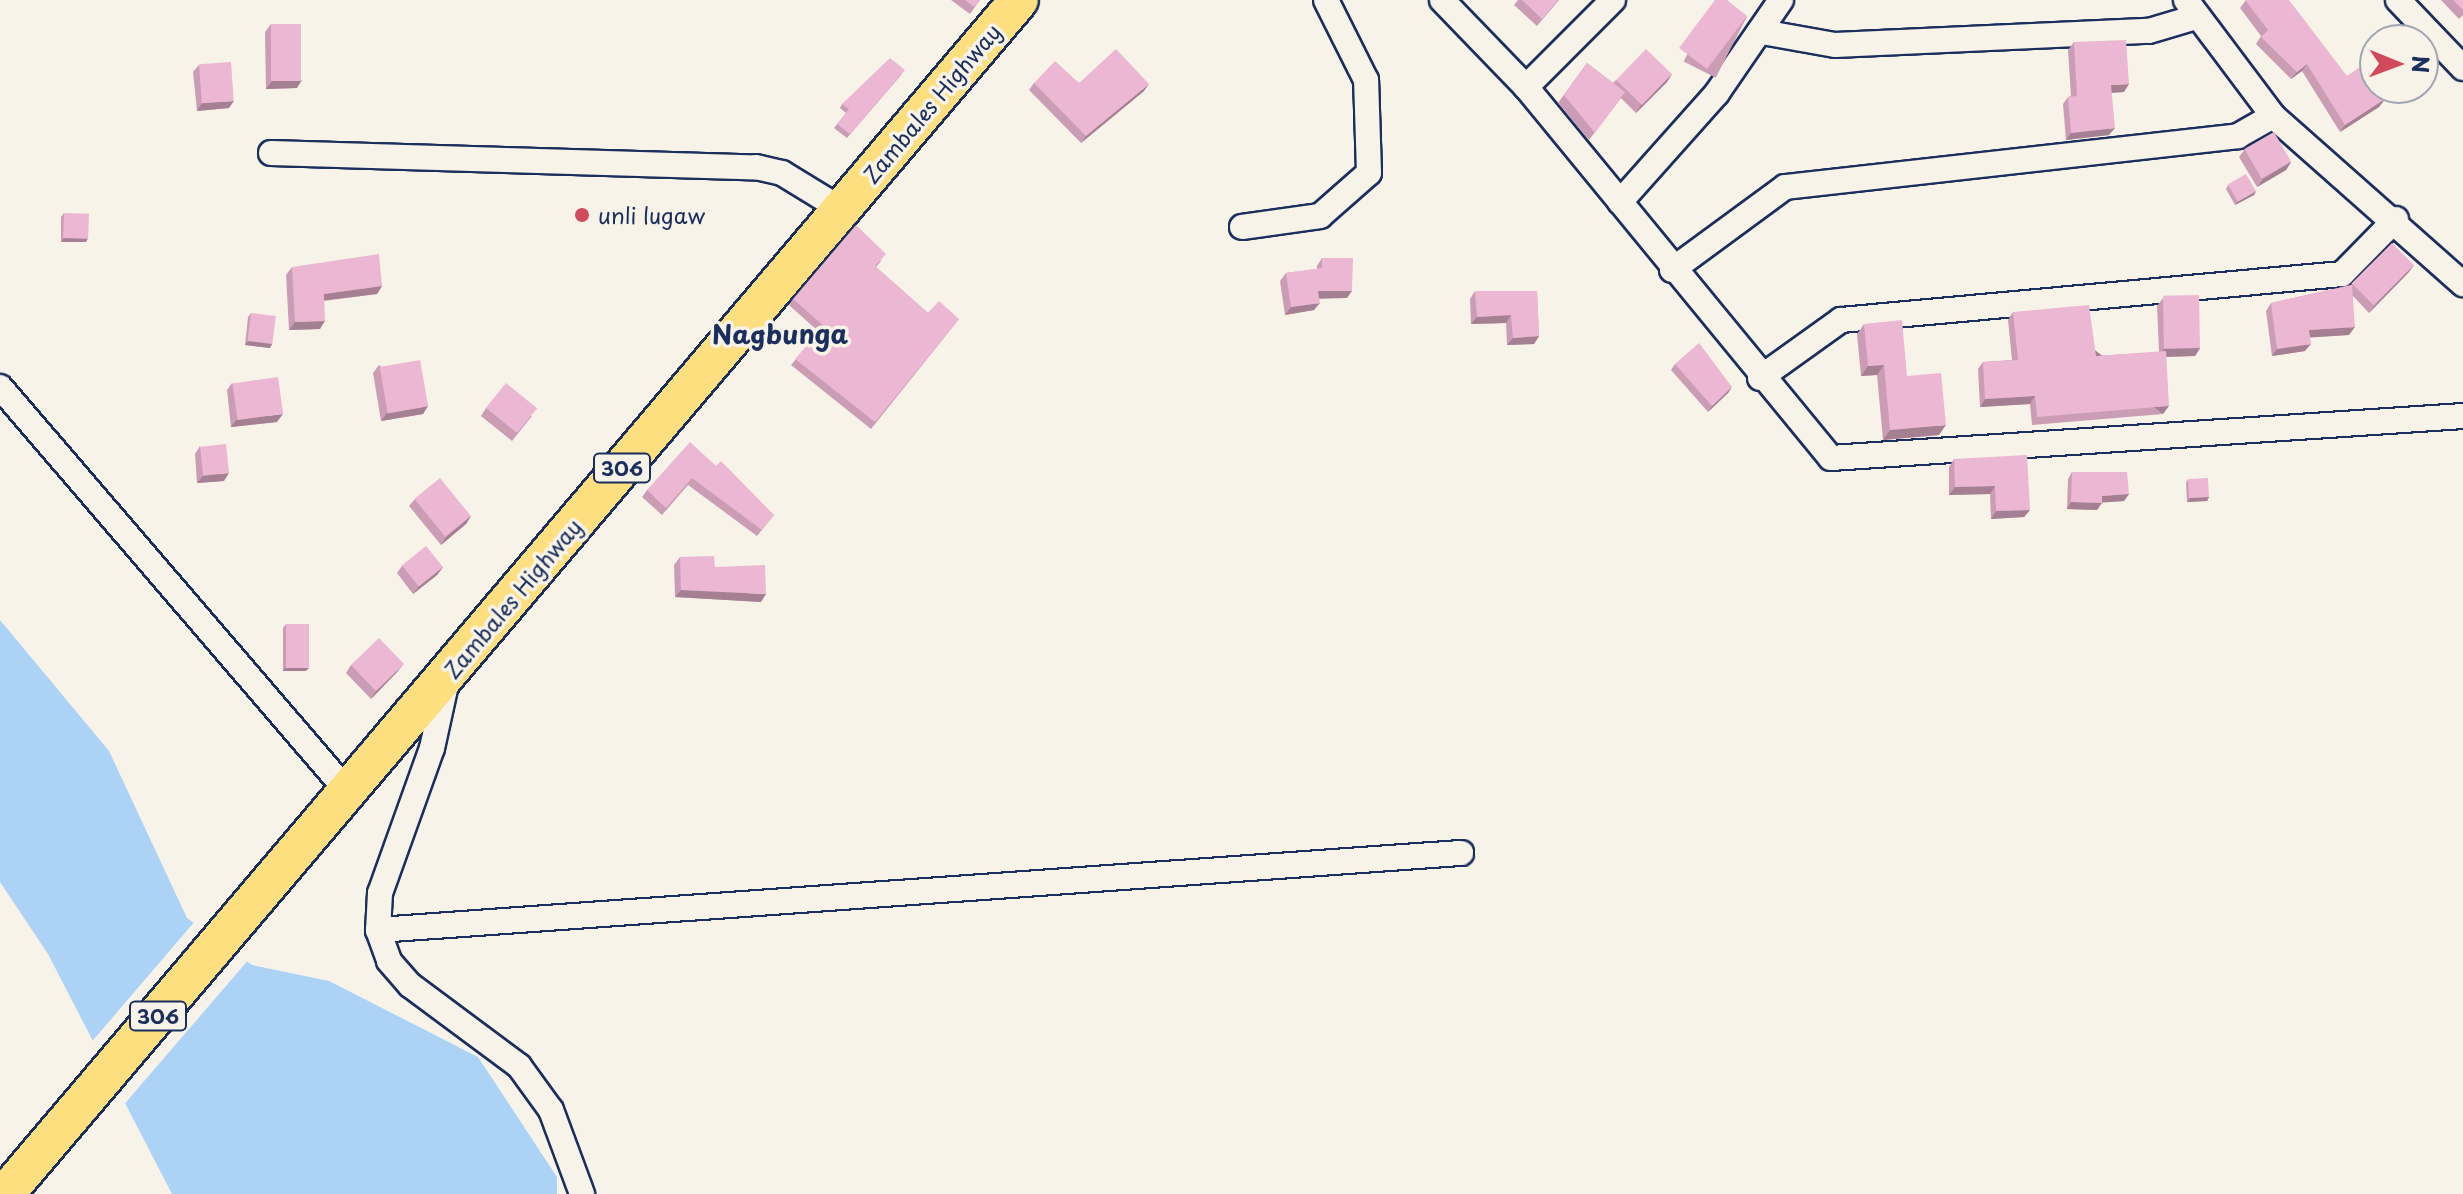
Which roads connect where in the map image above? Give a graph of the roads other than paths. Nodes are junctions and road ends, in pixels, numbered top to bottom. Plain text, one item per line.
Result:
1 (1019, 0) edge
2 (1326, 0) edge
3 (1442, 0) edge
4 (1613, 0) edge
5 (1781, 0) edge
6 (2398, 0) edge
7 (2191, 8) edge
8 (1762, 32) junction
9 (2463, 68) edge
10 (1526, 87) junction
11 (2273, 116) junction
12 (271, 153) dead end
13 (1620, 202) junction
14 (841, 209) junction
15 (2396, 219) junction
16 (1242, 227) dead end
17 (1672, 270) junction
18 (2463, 284) edge
19 (1760, 378) junction
20 (0, 387) edge
21 (2463, 416) edge
22 (449, 673) junction
23 (348, 792) junction
24 (1461, 853) dead end
25 (378, 930) junction
26 (5, 1194) edge
27 (582, 1194) edge

1 - 14 main road, Zambales Highway / 306
2 - 16 street
3 - 10 street
4 - 10 street
5 - 8 street
6 - 9 street
7 - 8 street
7 - 11 street
8 - 13 street
10 - 13 street
11 - 15 street
11 - 17 street
12 - 14 street
13 - 17 street
14 - 22 main road, Zambales Highway / 306
15 - 18 street
15 - 19 street
17 - 19 street
19 - 21 street
20 - 23 street
22 - 23 main road, Zambales Highway / 306
22 - 25 street
23 - 26 main road, Zambales Highway / 306
24 - 25 street
25 - 27 street

